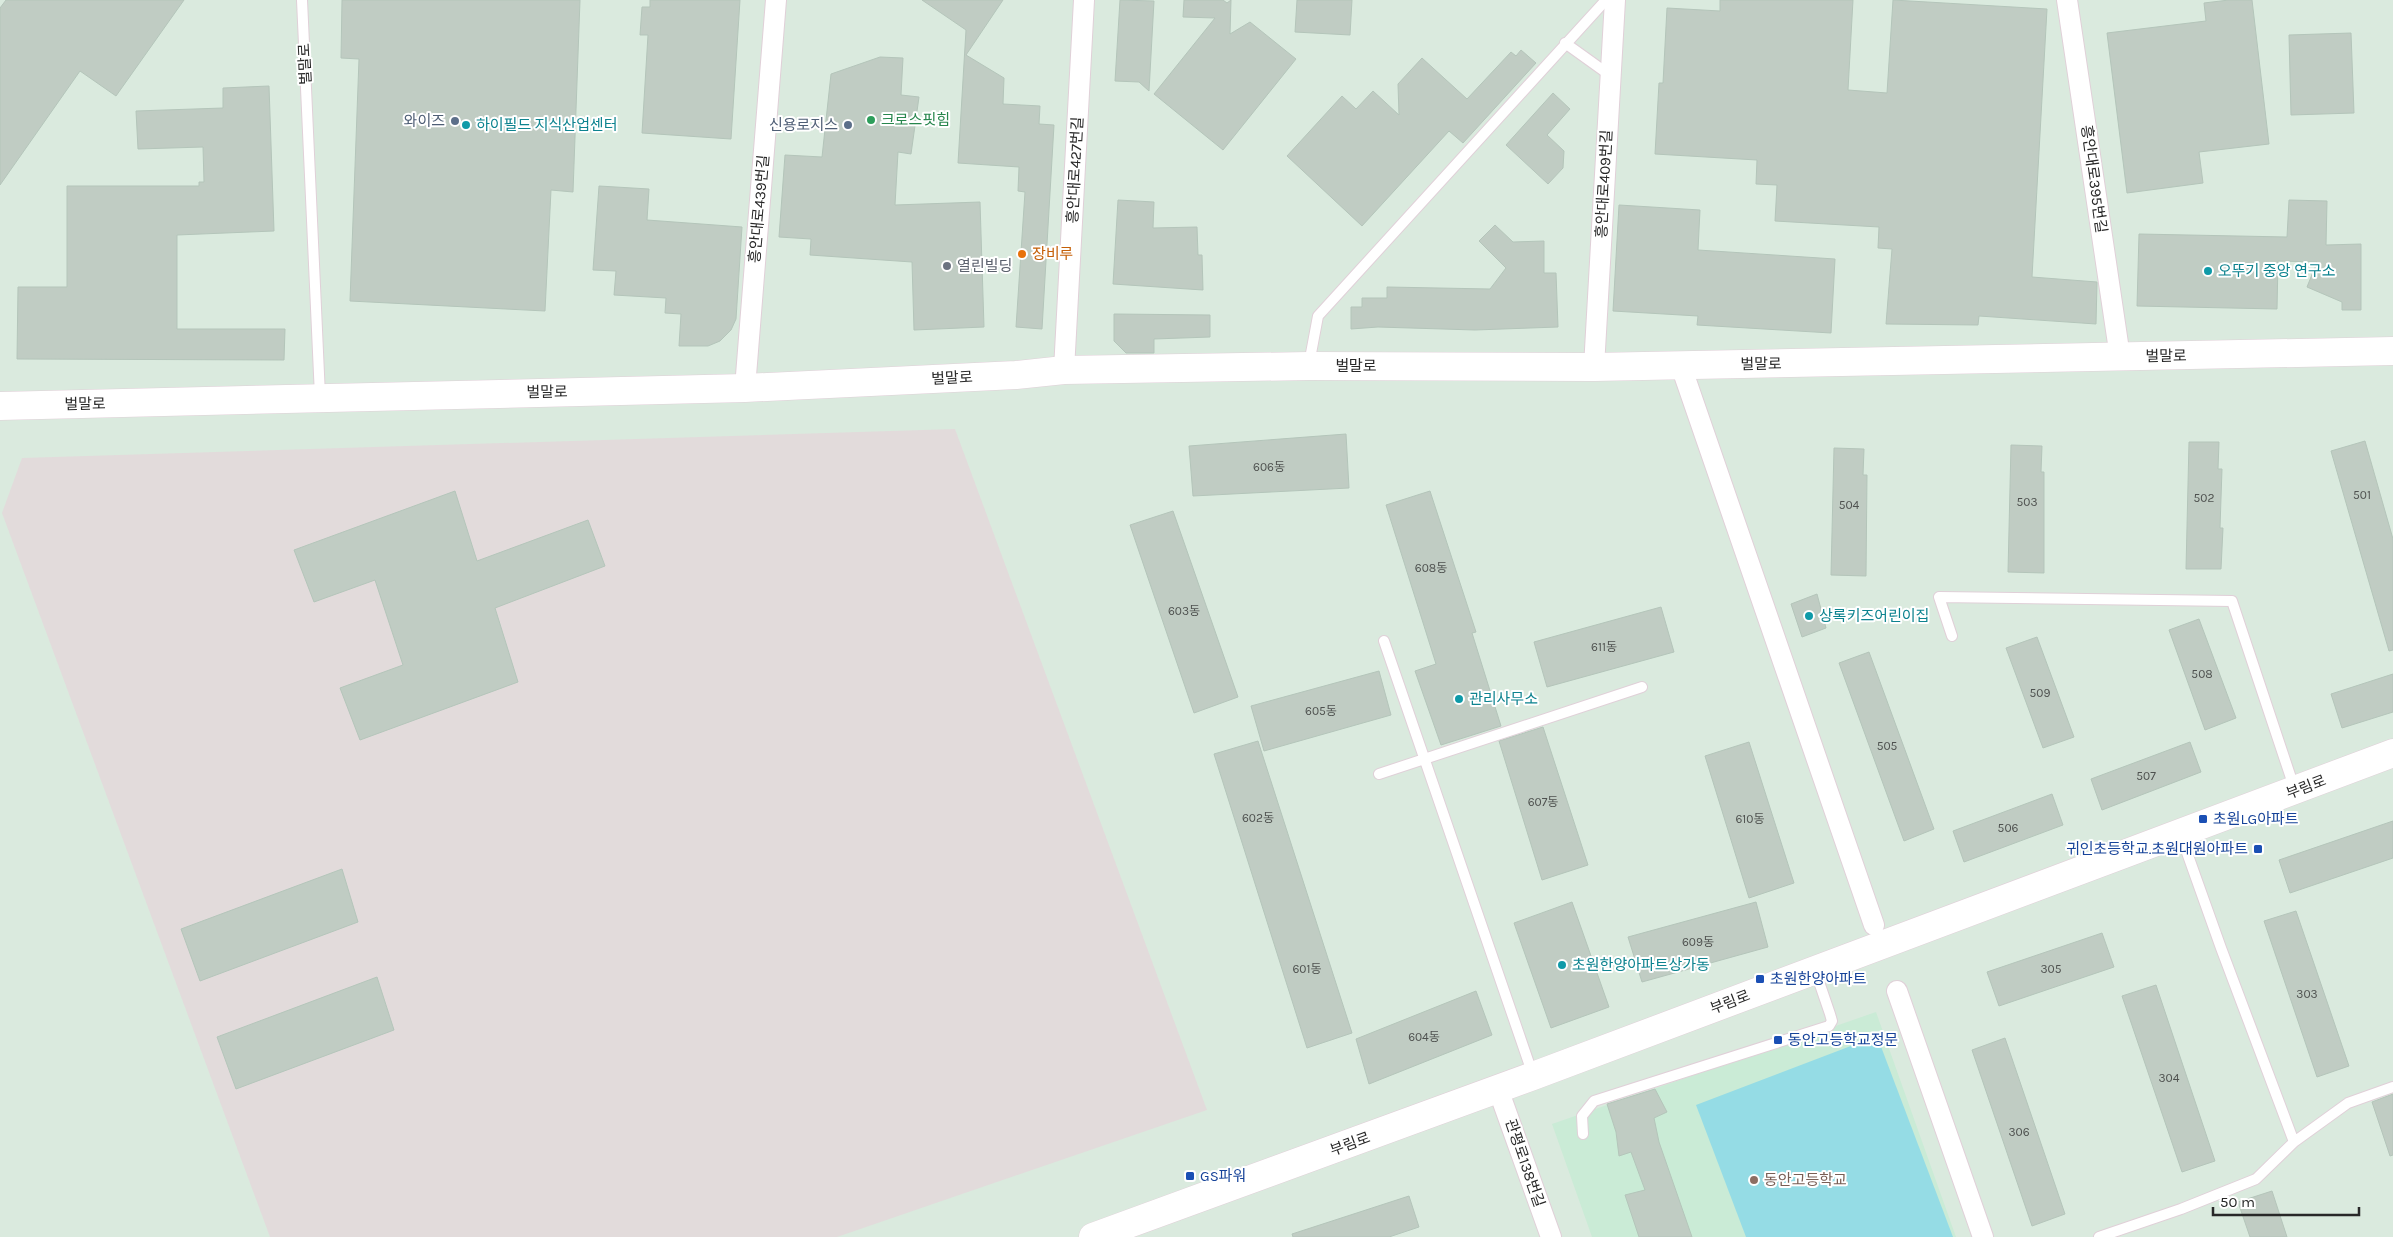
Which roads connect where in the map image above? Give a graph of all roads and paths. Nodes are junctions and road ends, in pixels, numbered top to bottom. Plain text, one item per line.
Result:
1 (302, 0) edge
2 (776, 0) edge
3 (1084, 0) edge
4 (1606, 0) edge
5 (1615, 0) edge
6 (2067, 0) edge
7 (1565, 43) junction
8 (1611, 76) junction
9 (2393, 351) edge
10 (2120, 358) junction
11 (1309, 366) junction
12 (1681, 366) junction
13 (1594, 368) junction
14 (1064, 370) junction
15 (744, 388) junction
16 (320, 398) junction
17 (0, 406) edge
18 (1952, 636) dead end
19 (1384, 641) dead end
20 (1642, 688) dead end
21 (2393, 753) edge
22 (1423, 760) junction
23 (1379, 774) dead end
24 (2295, 791) junction
25 (2180, 832) junction
26 (1874, 925) dead end
27 (1814, 970) junction
28 (1897, 991) dead end
29 (1533, 1076) junction
30 (2393, 1087) edge
31 (1498, 1088) junction
32 (1583, 1134) dead end
33 (2294, 1142) junction
34 (1093, 1237) edge
35 (1551, 1237) edge
36 (1983, 1237) edge
37 (2099, 1237) edge

1 - 16 lane, 벌말로
2 - 15 street, 흥안대로439번길
3 - 14 street, 흥안대로427번길
4 - 7 lane
5 - 8 street, 흥안대로409번길
6 - 10 street, 흥안대로395번길
7 - 8 lane
7 - 11 lane
8 - 13 street, 흥안대로409번길
9 - 10 street, 벌말로
10 - 12 street, 벌말로
11 - 13 street, 벌말로
11 - 14 street, 벌말로
12 - 13 street, 벌말로
12 - 26 street
14 - 15 street, 벌말로
15 - 16 street, 벌말로
16 - 17 street, 벌말로
18 - 24 lane
19 - 22 lane
20 - 22 lane
21 - 24 street, 부림로
22 - 23 lane
22 - 29 lane
24 - 25 street, 부림로
25 - 27 street, 부림로
25 - 33 lane
27 - 29 street, 부림로
27 - 32 lane
28 - 36 street
29 - 31 street, 부림로
30 - 33 lane
31 - 34 street, 부림로
31 - 35 street, 관평로138번길
33 - 37 lane

